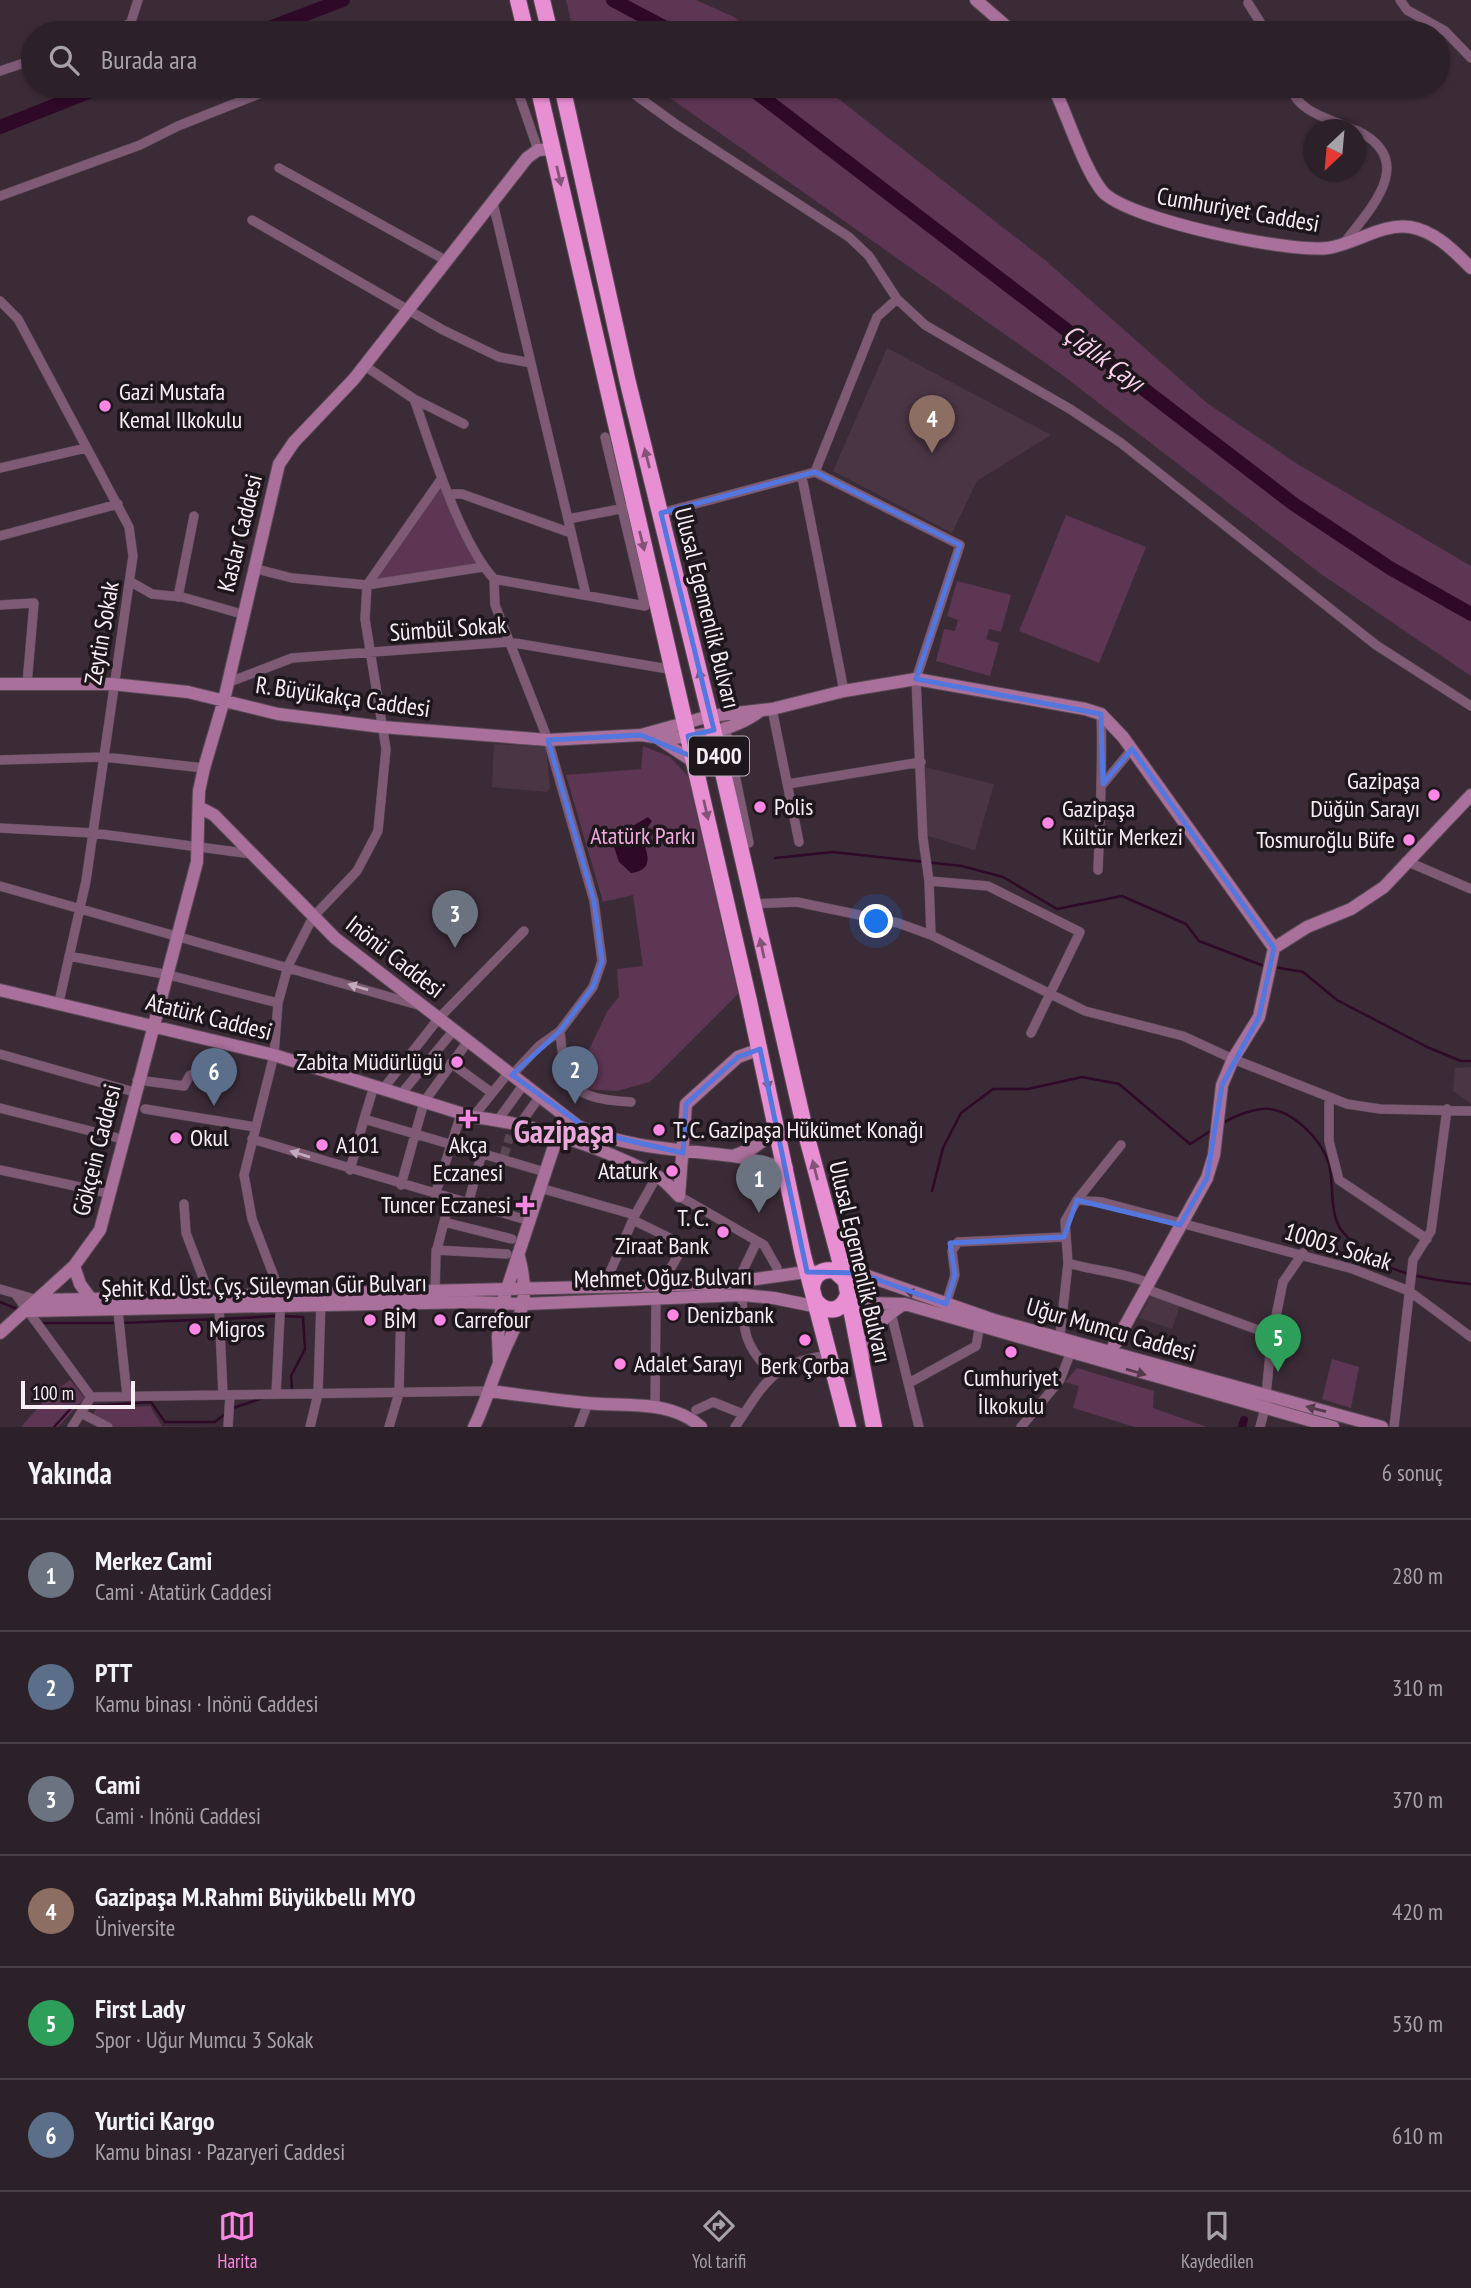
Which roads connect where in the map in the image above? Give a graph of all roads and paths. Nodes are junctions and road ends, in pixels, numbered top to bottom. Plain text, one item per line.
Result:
1 (138, 0) edge
2 (518, 0) edge
3 (542, 0) edge
4 (976, 0) edge
5 (1400, 0) edge
6 (1247, 1) edge
7 (131, 21) edge
8 (523, 21) edge
9 (548, 21) edge
10 (1000, 21) edge
11 (1260, 21) edge
12 (1427, 21) edge
13 (1450, 36) edge
14 (1471, 58) edge
15 (21, 64) edge
16 (0, 71) edge
17 (249, 98) edge
18 (521, 98) edge
19 (539, 98) edge
20 (565, 98) edge
21 (640, 98) edge
22 (1058, 98) edge
23 (1296, 98) edge
24 (1328, 119) edge
25 (1366, 135) edge
26 (545, 150) junction
27 (279, 168) dead end
28 (0, 197) edge
29 (493, 203) junction
30 (252, 220) dead end
31 (1344, 243) junction
32 (447, 261) junction
33 (1471, 268) edge
34 (897, 299) junction
35 (0, 301) edge
36 (408, 308) junction
37 (531, 363) junction
38 (365, 366) junction
39 (414, 399) junction
40 (464, 424) dead end
41 (605, 437) dead end
42 (86, 447) junction
43 (0, 468) edge
44 (815, 472) junction
45 (802, 477) junction
46 (442, 478) junction
47 (449, 495) junction
48 (118, 503) junction
49 (627, 507) junction
50 (661, 513) junction
51 (194, 516) dead end
52 (568, 519) junction
53 (571, 533) junction
54 (0, 536) edge
55 (483, 567) junction
56 (253, 568) junction
57 (494, 579) junction
58 (131, 582) junction
59 (367, 585) junction
60 (586, 595) junction
61 (178, 597) junction
62 (0, 605) edge
63 (242, 614) junction
64 (509, 642) junction
65 (370, 654) junction
66 (674, 670) junction
67 (916, 679) junction
68 (227, 683) junction
69 (0, 684) edge
70 (27, 684) junction
71 (112, 684) junction
72 (844, 691) junction
73 (224, 699) junction
74 (1471, 706) edge
75 (766, 710) junction
76 (1101, 714) junction
77 (716, 724) junction
78 (384, 727) junction
79 (687, 729) junction
80 (641, 735) junction
81 (659, 739) junction
82 (548, 740) junction
83 (1132, 749) junction
84 (104, 757) junction
85 (0, 760) edge
86 (694, 762) junction
87 (921, 762) junction
88 (204, 768) junction
89 (788, 784) junction
90 (1103, 784) junction
91 (1471, 795) edge
92 (199, 807) junction
93 (0, 828) edge
94 (93, 834) junction
95 (799, 842) dead end
96 (749, 843) dead end
97 (198, 846) junction
98 (252, 854) junction
99 (1406, 861) junction
100 (1098, 870) dead end
101 (929, 881) junction
102 (0, 886) edge
103 (1471, 889) edge
104 (752, 904) junction
105 (79, 911) junction
106 (313, 917) junction
107 (524, 932) dead end
108 (931, 934) junction
109 (178, 939) junction
110 (1274, 948) junction
111 (69, 956) junction
112 (288, 966) junction
113 (169, 975) junction
114 (0, 989) edge
115 (1049, 995) junction
116 (59, 1002) junction
117 (278, 1003) junction
118 (424, 1006) junction
119 (439, 1018) junction
120 (154, 1024) junction
121 (454, 1030) junction
122 (560, 1031) junction
123 (1031, 1033) dead end
124 (468, 1041) junction
125 (760, 1049) junction
126 (0, 1054) edge
127 (274, 1055) junction
128 (1233, 1059) junction
129 (451, 1063) junction
130 (218, 1073) dead end
131 (511, 1074) junction
132 (524, 1084) junction
133 (135, 1086) junction
134 (379, 1088) junction
135 (401, 1094) junction
136 (492, 1094) junction
137 (540, 1096) junction
138 (1329, 1098) junction
139 (424, 1102) junction
140 (631, 1102) dead end
141 (0, 1108) edge
142 (145, 1109) dead end
143 (1447, 1109) junction
144 (1471, 1111) edge
145 (467, 1116) junction
146 (364, 1119) junction
147 (498, 1120) junction
148 (578, 1126) junction
149 (255, 1127) junction
150 (514, 1129) junction
151 (778, 1130) junction
152 (415, 1134) junction
153 (557, 1137) junction
154 (122, 1139) junction
155 (252, 1139) junction
156 (451, 1144) junction
157 (1121, 1145) dead end
158 (482, 1153) junction
159 (683, 1153) junction
160 (733, 1156) junction
161 (787, 1168) junction
162 (0, 1170) edge
163 (350, 1170) junction
164 (545, 1172) junction
165 (657, 1176) junction
166 (401, 1185) junction
167 (540, 1188) junction
168 (108, 1193) junction
169 (435, 1195) junction
170 (679, 1196) junction
171 (450, 1199) junction
172 (1077, 1200) junction
173 (184, 1204) dead end
174 (468, 1204) junction
175 (634, 1217) junction
176 (530, 1221) junction
177 (444, 1222) junction
178 (1180, 1225) junction
179 (1064, 1237) junction
180 (512, 1239) dead end
181 (1427, 1239) junction
182 (757, 1241) junction
183 (436, 1250) junction
184 (1303, 1253) junction
185 (513, 1255) junction
186 (1068, 1263) junction
187 (74, 1266) junction
188 (777, 1268) dead end
189 (807, 1272) junction
190 (1147, 1286) junction
191 (603, 1288) junction
192 (0, 1289) edge
193 (740, 1289) junction
194 (506, 1290) junction
195 (659, 1291) junction
196 (832, 1291) junction
197 (1409, 1291) junction
198 (17, 1296) junction
199 (210, 1296) junction
200 (524, 1297) junction
201 (435, 1298) junction
202 (91, 1299) junction
203 (38, 1300) junction
204 (321, 1300) junction
205 (401, 1304) junction
206 (502, 1304) junction
207 (905, 1304) junction
208 (946, 1304) junction
209 (281, 1310) junction
210 (27, 1311) junction
211 (891, 1313) junction
212 (220, 1315) junction
213 (119, 1319) junction
214 (980, 1325) junction
215 (0, 1333) edge
216 (1272, 1335) junction
217 (1060, 1336) junction
218 (1471, 1337) edge
219 (1073, 1346) junction
220 (1111, 1351) junction
221 (831, 1355) junction
222 (499, 1363) junction
223 (772, 1373) junction
224 (864, 1381) junction
225 (909, 1383) junction
226 (489, 1391) junction
227 (399, 1393) junction
228 (276, 1394) junction
229 (318, 1394) junction
230 (226, 1395) junction
231 (127, 1396) junction
232 (1265, 1402) junction
233 (588, 1403) junction
234 (85, 1406) junction
235 (655, 1407) junction
236 (696, 1410) dead end
237 (743, 1414) junction
238 (1025, 1423) edge
239 (72, 1427) edge
240 (108, 1427) edge
241 (228, 1427) edge
242 (310, 1427) edge
243 (389, 1427) edge
244 (474, 1427) edge
245 (579, 1427) edge
246 (701, 1427) edge
247 (735, 1427) edge
248 (848, 1427) edge
249 (874, 1427) edge
250 (919, 1427) edge
251 (1036, 1427) edge
252 (1260, 1427) edge
253 (1333, 1427) edge
254 (1382, 1427) edge
255 (1394, 1427) edge

1 - 7 street
2 - 8 highway
3 - 9 highway
4 - 10 street
5 - 12 street
6 - 11 street
13 - 14 street
15 - 16 street
17 - 28 street
18 - 26 street
19 - 26 highway, Ulusal Egemenlik Bulvarı / D400
50 -> 20 highway, Ulusal Egemenlik Bulvarı / D400
21 - 34 street
22 - 31 street, Cumhuriyet Caddesi
23 - 24 street
25 - 31 street
26 - 29 street, Kaslar Caddesi
26 -> 49 highway, Ulusal Egemenlik Bulvarı / D400
27 - 32 street
29 - 32 street, Kaslar Caddesi
29 - 37 street
30 - 36 street
31 - 33 street, Cumhuriyet Caddesi
32 - 36 street, Kaslar Caddesi
34 - 44 street
34 - 74 street
35 - 42 street, Zeytin Sokak
36 - 37 street
36 - 38 street, Kaslar Caddesi
37 - 52 street
38 - 39 street
38 - 56 street, Kaslar Caddesi
39 - 40 street
39 - 46 street
41 - 49 street
42 - 43 street
42 - 48 street, Zeytin Sokak
44 - 45 street
44 - 67 street
45 - 50 street
45 - 72 street
46 - 47 street
46 - 59 street
47 - 53 street
47 - 55 street
48 - 54 street
48 - 58 street, Zeytin Sokak
49 - 52 street
49 - 60 street
49 -> 66 highway, Ulusal Egemenlik Bulvarı / D400
77 -> 50 highway, Ulusal Egemenlik Bulvarı / D400
51 - 61 street
52 - 53 street
53 - 60 street
55 - 57 street
55 - 59 street
56 - 59 street
56 - 63 street, Kaslar Caddesi
57 - 60 street
57 - 64 street
58 - 61 street
58 - 71 street, Zeytin Sokak
59 - 65 street
61 - 63 street
62 - 70 street
63 - 68 street, Kaslar Caddesi
64 - 65 street, Sümbül Sokak
64 - 66 street, Sümbül Sokak
64 - 82 street
65 - 68 street, Sümbül Sokak
65 - 78 street
66 - 79 highway, Ulusal Egemenlik Bulvarı / D400
67 - 72 street, R. Büyükakça Caddesi
67 - 76 street, R. Büyükakça Caddesi
67 - 87 street
68 - 73 street, Kaslar Caddesi
69 - 70 street, R. Büyükakça Caddesi
70 - 71 street, R. Büyükakça Caddesi
71 - 73 street, R. Büyükakça Caddesi
71 - 84 street, Zeytin Sokak
72 - 75 street, R. Büyükakça Caddesi
73 - 78 street, R. Büyükakça Caddesi
73 - 88 street, Kaslar Caddesi
75 - 77 street, R. Büyükakça Caddesi
75 - 89 street
76 - 83 street
76 - 90 street
77 - 79 street, R. Büyükakça Caddesi
77 - 96 street
77 - 104 highway, Ulusal Egemenlik Bulvarı / D400
78 - 82 street, R. Büyükakça Caddesi
78 - 106 street
79 - 80 street, R. Büyükakça Caddesi
79 - 81 street, R. Büyükakça Caddesi
79 - 86 highway, Ulusal Egemenlik Bulvarı / D400
80 - 81 street, R. Büyükakça Caddesi
80 - 82 street, R. Büyükakça Caddesi
81 - 86 street
82 - 122 street
83 - 90 street
83 - 110 street
84 - 85 street
84 - 88 street
84 - 94 street, Zeytin Sokak
86 -> 125 highway, Ulusal Egemenlik Bulvarı / D400
87 - 89 street
87 - 101 street
88 - 92 street, Kaslar Caddesi
89 - 95 street
90 - 100 street
91 - 99 street
92 - 97 street, Kaslar Caddesi
92 - 98 street, Inönü Caddesi
93 - 94 street
94 - 97 street
94 - 105 street, Zeytin Sokak
97 - 98 street
97 - 109 street, Kaslar Caddesi
98 - 106 street, Inönü Caddesi
99 - 103 street
99 - 110 street
101 - 108 street
101 - 115 street
102 - 105 street
104 - 108 street
196 -> 104 highway, Ulusal Egemenlik Bulvarı / D400
105 - 109 street
105 - 111 street, Zeytin Sokak
106 - 112 street
106 - 118 street, Inönü Caddesi
107 - 119 street
108 - 115 street
109 - 112 street
109 - 113 street, Kaslar Caddesi
110 - 128 street
111 - 113 street
111 - 116 street, Zeytin Sokak
112 - 117 street
118 -> 112 street
113 - 117 street
113 - 120 street, Kaslar Caddesi
114 - 116 street, Atatürk Caddesi
115 - 123 street
115 - 128 street
116 - 120 street, Atatürk Caddesi
117 - 127 street
118 - 119 street, Inönü Caddesi
119 - 121 street, Inönü Caddesi
119 - 134 street
120 - 127 street, Atatürk Caddesi
120 - 133 street, Gökçein Caddesi
121 - 124 street, Inönü Caddesi
121 - 135 street
122 - 131 street
122 - 140 street
124 - 129 street
124 - 131 street, Inönü Caddesi
125 -> 151 highway, Ulusal Egemenlik Bulvarı / D400
125 - 159 street
126 - 133 street
127 - 134 street, Atatürk Caddesi
127 - 149 street
128 - 138 street
128 - 178 street
129 - 136 street
129 - 139 street
130 - 133 street
131 - 132 street, Inönü Caddesi
131 - 136 street
132 - 137 street, Inönü Caddesi
132 - 147 street
133 - 154 street, Gökçein Caddesi
134 - 135 street, Atatürk Caddesi
134 - 146 street
135 - 139 street, Atatürk Caddesi
136 - 145 street
137 - 148 street, Inönü Caddesi
137 - 150 street
138 - 143 street
138 - 181 street
139 - 145 street, Atatürk Caddesi
139 - 152 street
141 - 154 street
142 - 149 street
143 - 144 street
143 - 181 street
145 - 147 street, Atatürk Caddesi
145 - 156 street
146 - 152 street
146 - 163 street
147 - 150 street, Atatürk Caddesi
148 - 153 street
148 - 159 street, Inönü Caddesi
149 - 155 street
150 - 153 street, Atatürk Caddesi
151 - 160 street
151 - 161 highway, Ulusal Egemenlik Bulvarı / D400
152 - 156 street
152 - 166 street
153 - 164 street
153 - 165 street, Atatürk Caddesi
154 - 168 street, Gökçein Caddesi
163 -> 155 street
155 - 209 street
156 - 158 street
156 - 169 street
157 - 172 street
158 - 164 street
158 - 174 street
159 - 160 street, Inönü Caddesi
159 - 170 street
160 - 161 street, Inönü Caddesi
161 - 189 highway, Ulusal Egemenlik Bulvarı / D400
162 - 168 street
163 - 166 street
164 - 167 street
165 - 170 street, Atatürk Caddesi
165 - 175 street
166 - 169 street
167 - 175 street
167 - 176 street
168 - 187 street, Gökçein Caddesi
169 - 171 street
170 - 182 street, Atatürk Caddesi
171 - 174 street
171 - 177 street
172 - 178 street, 10003. Sokak
172 - 179 street
173 - 199 street
174 - 176 street
175 - 191 street
175 - 195 street
176 - 185 street
177 - 180 street
177 - 183 street
178 - 184 street, 10003. Sokak
178 - 190 street
179 - 186 street
179 - 208 street
181 - 197 street
182 - 188 street, Atatürk Caddesi
182 - 193 street
183 - 185 street
183 - 201 street
184 - 197 street, 10003. Sokak
184 - 216 street
185 - 194 street
185 - 200 street
186 - 190 street
186 - 217 street
187 - 202 street, Şehit Kd. Üst. Çvş. Süleyman Gür Bulvarı
187 - 203 street, Gökçein Caddesi
189 - 193 street, Mehmet Oğuz Bulvarı
189 - 196 highway, Ulusal Egemenlik Bulvarı / D400
190 - 216 street
190 - 220 street
191 - 195 street, Mehmet Oğuz Bulvarı
191 - 200 street, Mehmet Oğuz Bulvarı
192 - 198 street
193 - 195 street, Mehmet Oğuz Bulvarı
193 - 196 street, Mehmet Oğuz Bulvarı
193 - 223 street
194 - 200 street, Mehmet Oğuz Bulvarı
194 - 201 street, Şehit Kd. Üst. Çvş. Süleyman Gür Bulvarı
194 - 206 street
195 - 200 street, Mehmet Oğuz Bulvarı
195 - 235 street
196 - 207 street, Uğur Mumcu Caddesi
208 -> 196 street, Uğur Mumcu Caddesi
196 - 221 highway, Ulusal Egemenlik Bulvarı / D400
196 - 224 highway, Ulusal Egemenlik Bulvarı / D400
197 - 218 street, 10003. Sokak
197 - 255 street
198 - 203 street
198 - 210 street
199 - 202 street, Şehit Kd. Üst. Çvş. Süleyman Gür Bulvarı
199 - 209 street, Şehit Kd. Üst. Çvş. Süleyman Gür Bulvarı
200 - 206 street, Mehmet Oğuz Bulvarı
200 - 222 street
201 - 204 street, Şehit Kd. Üst. Çvş. Süleyman Gür Bulvarı
201 - 205 street, Şehit Kd. Üst. Çvş. Süleyman Gür Bulvarı
201 - 206 street, Şehit Kd. Üst. Çvş. Süleyman Gür Bulvarı
202 - 203 street, Şehit Kd. Üst. Çvş. Süleyman Gür Bulvarı
203 - 210 street, Gökçein Caddesi
204 - 205 street, Şehit Kd. Üst. Çvş. Süleyman Gür Bulvarı
204 - 209 street, Şehit Kd. Üst. Çvş. Süleyman Gür Bulvarı
204 - 229 street
205 - 227 street
206 - 222 street
207 - 211 street
207 - 214 street, Uğur Mumcu Caddesi
208 - 217 street, Uğur Mumcu Caddesi
209 - 212 street, Şehit Kd. Üst. Çvş. Süleyman Gür Bulvarı
209 - 228 street
210 - 213 street, Şehit Kd. Üst. Çvş. Süleyman Gür Bulvarı
210 - 215 street, Gökçein Caddesi
210 - 234 street
211 - 224 street
211 - 225 street
212 - 213 street, Şehit Kd. Üst. Çvş. Süleyman Gür Bulvarı
212 - 230 street
213 - 231 street
214 - 219 street, Uğur Mumcu Caddesi
214 - 225 street
216 - 232 street
217 - 219 street, Uğur Mumcu Caddesi
219 - 220 street, Uğur Mumcu Caddesi
219 -> 232 street, Uğur Mumcu Caddesi
219 - 238 street
220 - 232 street, Uğur Mumcu Caddesi
221 - 223 street
221 - 248 highway, Ulusal Egemenlik Bulvarı / D400
222 - 226 street
223 - 237 street
224 - 249 highway, Ulusal Egemenlik Bulvarı / D400
225 - 250 street
226 - 227 street
226 - 233 street
226 - 244 street
227 - 229 street
227 - 243 street
228 - 229 street
228 - 230 street
229 - 242 street
230 - 231 street
230 - 241 street
231 - 234 street
232 - 252 street
232 - 253 street, Uğur Mumcu Caddesi
254 -> 232 street, Uğur Mumcu Caddesi
233 - 235 street
233 - 245 street
234 - 239 street
234 - 240 street
235 - 246 street
236 - 237 street
237 - 247 street
238 - 251 street

